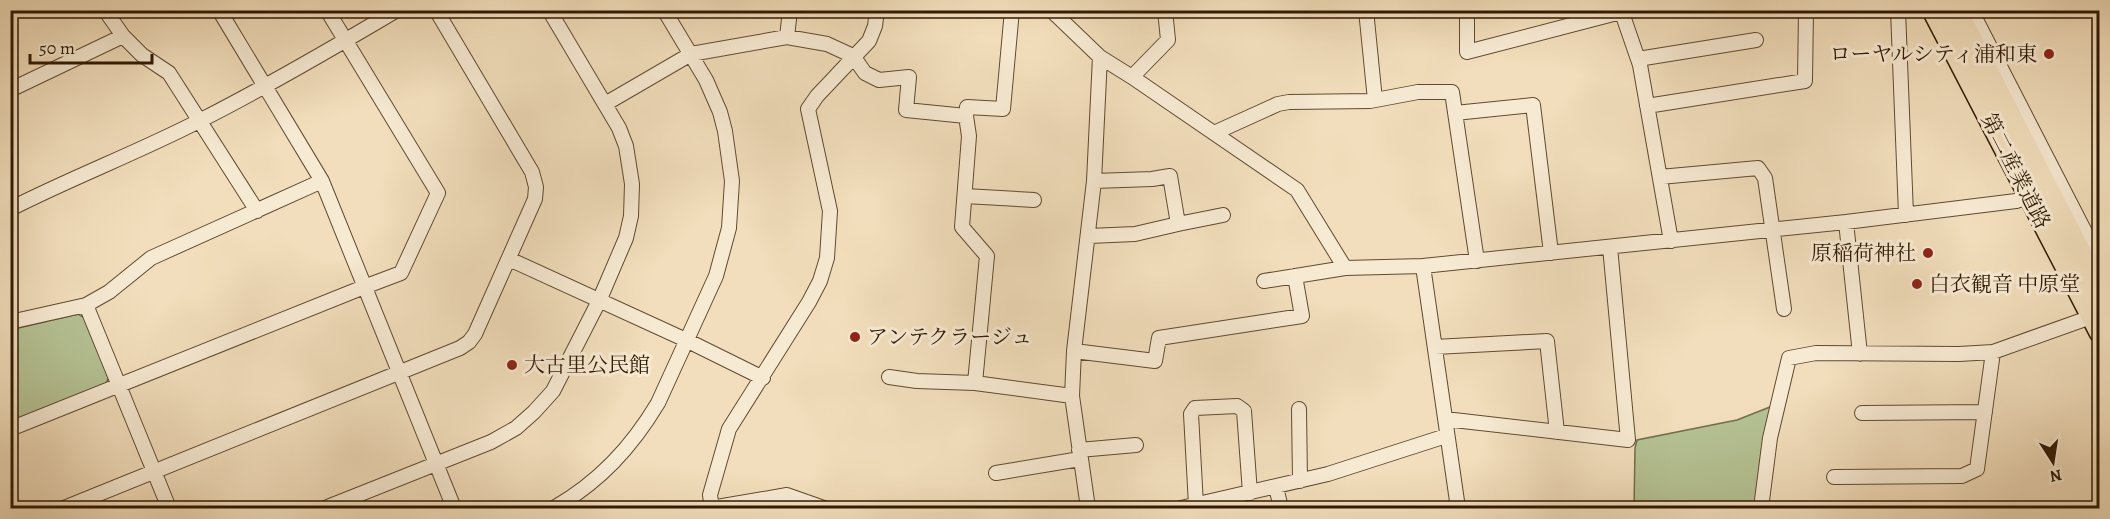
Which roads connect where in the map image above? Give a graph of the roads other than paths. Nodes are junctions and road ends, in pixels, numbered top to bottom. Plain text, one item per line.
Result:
1 (15, 10) edge
2 (105, 10) edge
3 (219, 10) edge
4 (327, 10) edge
5 (397, 10) edge
6 (436, 10) edge
7 (549, 10) edge
8 (664, 10) edge
9 (790, 10) edge
10 (877, 10) edge
11 (1012, 10) edge
12 (1051, 10) edge
13 (1165, 10) edge
14 (1366, 10) edge
15 (1467, 10) edge
16 (1806, 10) edge
17 (1899, 10) edge
18 (1933, 10) edge
19 (1956, 10) edge
20 (1971, 10) edge
21 (1621, 11) edge
22 (10, 12) edge
23 (123, 36) junction
24 (787, 37) junction
25 (1756, 40) dead end
26 (345, 41) junction
27 (691, 54) junction
28 (854, 56) junction
29 (1100, 57) junction
30 (1638, 59) junction
31 (1132, 77) junction
32 (265, 87) junction
33 (10, 90) edge
34 (1376, 100) junction
35 (605, 104) junction
36 (1647, 106) junction
37 (1455, 113) junction
38 (966, 116) junction
39 (199, 121) junction
40 (1214, 133) junction
41 (1660, 177) junction
42 (322, 181) junction
43 (1094, 181) junction
44 (965, 196) junction
45 (2029, 197) junction
46 (1034, 200) dead end
47 (10, 209) edge
48 (257, 211) junction
49 (1222, 215) dead end
50 (1906, 215) junction
51 (1846, 222) junction
52 (1178, 224) junction
53 (1773, 230) junction
54 (1089, 236) junction
55 (1671, 241) junction
56 (1610, 247) junction
57 (1551, 253) junction
58 (509, 259) junction
59 (1477, 261) junction
60 (2100, 261) edge
61 (1423, 266) junction
62 (1345, 268) junction
63 (1294, 276) junction
64 (1264, 281) dead end
65 (364, 286) junction
66 (2100, 291) edge
67 (599, 301) junction
68 (86, 305) junction
69 (1784, 309) dead end
70 (10, 322) edge
71 (2095, 324) edge
72 (686, 340) junction
73 (1435, 347) junction
74 (1074, 351) junction
75 (1993, 352) junction
76 (1860, 354) junction
77 (399, 373) junction
78 (889, 377) dead end
79 (763, 378) junction
80 (975, 383) junction
81 (118, 385) junction
82 (1072, 396) junction
83 (1299, 409) dead end
84 (1985, 412) junction
85 (1862, 413) dead end
86 (1445, 419) junction
87 (10, 429) edge
88 (1557, 432) junction
89 (1446, 436) junction
90 (1136, 445) dead end
91 (1080, 454) junction
92 (435, 464) junction
93 (154, 472) junction
94 (996, 473) dead end
95 (1833, 477) dead end
96 (1300, 481) junction
97 (1276, 487) junction
98 (1250, 493) junction
99 (778, 503) edge
100 (1203, 506) edge
101 (64, 508) edge
102 (170, 508) edge
103 (325, 508) edge
104 (454, 508) edge
105 (554, 508) edge
106 (712, 508) edge
107 (824, 508) edge
108 (1088, 508) edge
109 (1181, 508) edge
110 (1281, 508) edge
111 (1458, 508) edge
112 (1761, 508) edge

1 - 22 street
2 - 23 street
3 - 32 street
4 - 26 street
5 - 26 street
6 - 58 street
7 - 35 street
8 - 27 street
9 - 24 street
10 - 28 street
11 - 38 street
12 - 29 street
13 - 31 street
14 - 34 street
15 - 21 street
16 - 36 street
17 - 50 street
18 - 45 main road, 第二産業道路
19 - 66 main road, 第二産業道路
20 - 60 street
21 - 30 street
23 - 33 street
23 - 39 street
24 - 27 street
24 - 28 street
25 - 30 street
26 - 32 street
26 - 65 street
27 - 35 street
27 - 72 street
28 - 38 street
28 - 79 street
29 - 31 street
29 - 43 street
30 - 36 street
31 - 40 street
32 - 39 street
32 - 42 street
34 - 37 street
34 - 40 street
35 - 67 street
36 - 41 street
37 - 57 street
37 - 59 street
38 - 44 street
39 - 47 street
39 - 48 street
40 - 62 street
41 - 53 street
41 - 55 street
42 - 48 street
42 - 65 street
43 - 52 street
43 - 54 street
44 - 46 street
44 - 80 street
45 - 50 street
45 - 71 main road, 第二産業道路
48 - 68 street
49 - 52 street
50 - 51 street
51 - 53 street
51 - 76 street
52 - 54 street
53 - 55 street
53 - 69 street
54 - 74 street
55 - 56 street
56 - 57 street
56 - 88 street
57 - 59 street
58 - 67 street
58 - 77 street
59 - 61 street
61 - 62 street
61 - 73 street
62 - 63 street
63 - 64 street
63 - 74 street
65 - 77 street
65 - 81 street
67 - 72 street
67 - 92 street
68 - 70 street
68 - 81 street
71 - 75 street
72 - 79 street
72 - 105 street
73 - 86 street
73 - 88 street
74 - 82 street
75 - 76 street
75 - 84 street
76 - 112 street
77 - 92 street
77 - 93 street
78 - 80 street
79 - 106 street
80 - 82 street
81 - 87 street
81 - 93 street
82 - 91 street
83 - 96 street
84 - 85 street
84 - 95 street
86 - 88 street
86 - 89 street
89 - 96 street
89 - 111 street
90 - 91 street
91 - 94 street
91 - 108 street
92 - 103 street
92 - 104 street
93 - 101 street
93 - 102 street
96 - 97 street
97 - 98 street
97 - 110 street
98 - 100 street
98 - 100 street
99 - 106 street
99 - 107 street
100 - 109 street

